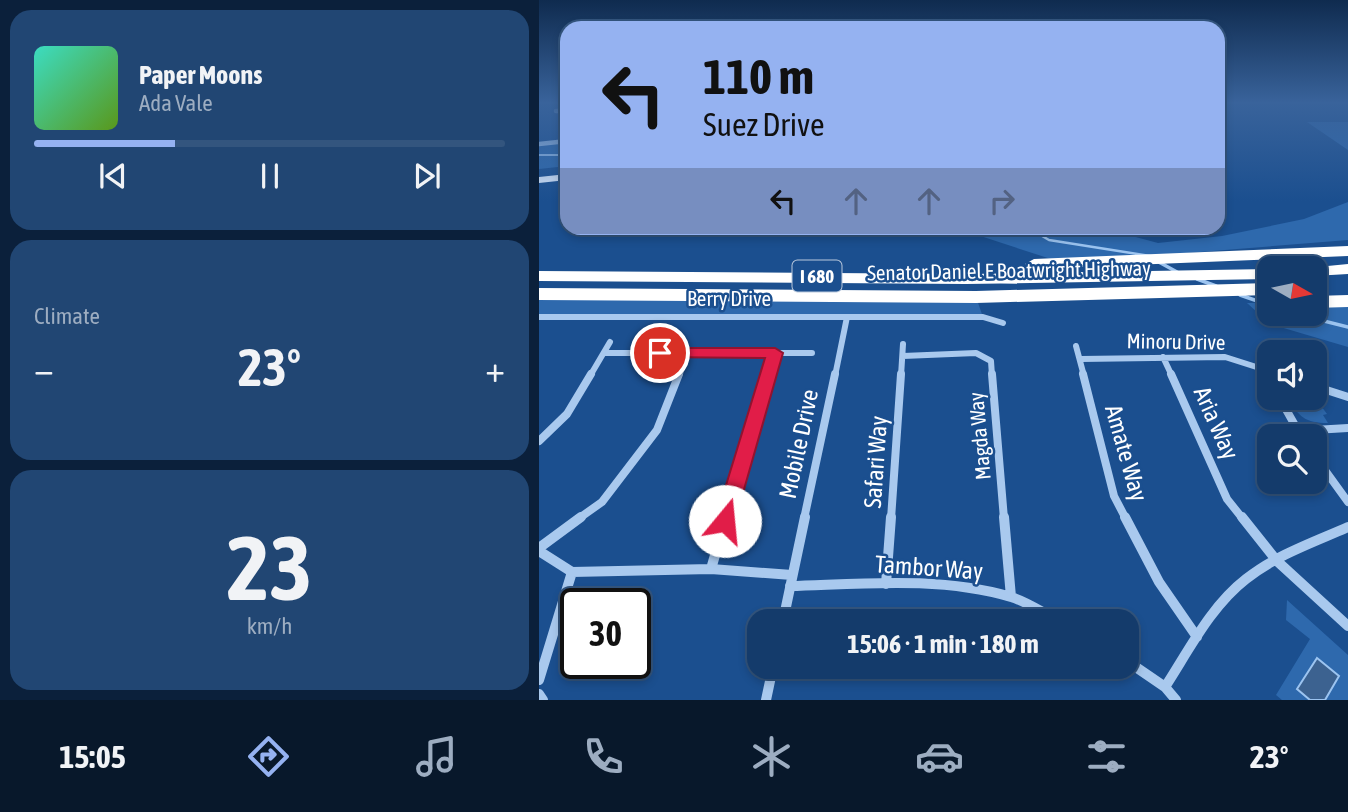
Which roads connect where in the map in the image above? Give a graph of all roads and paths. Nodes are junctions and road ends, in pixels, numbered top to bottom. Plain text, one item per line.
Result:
1 (560, 142) edge
2 (539, 144) edge
3 (560, 172) edge
4 (539, 174) edge
5 (560, 178) edge
6 (539, 180) edge
7 (1348, 249) edge
8 (1348, 269) edge
9 (1327, 270) edge
10 (1257, 274) edge
11 (539, 276) edge
12 (766, 276) junction
13 (1257, 289) edge
14 (1344, 291) edge
15 (1162, 292) junction
16 (539, 294) edge
17 (1327, 297) edge
18 (1257, 303) edge
19 (539, 317) edge
20 (847, 317) junction
21 (1003, 323) dead end
22 (611, 342) dead end
23 (903, 344) dead end
24 (1076, 346) dead end
25 (688, 353) junction
26 (775, 353) junction
27 (812, 353) dead end
28 (605, 354) junction
29 (903, 356) junction
30 (1163, 357) junction
31 (1081, 359) junction
32 (1257, 367) edge
33 (1327, 390) edge
34 (1348, 397) edge
35 (1348, 428) edge
36 (1327, 430) edge
37 (539, 441) edge
38 (1327, 473) edge
39 (1348, 502) edge
40 (1348, 527) edge
41 (539, 549) edge
42 (1277, 561) junction
43 (711, 569) junction
44 (572, 572) junction
45 (791, 580) junction
46 (886, 584) junction
47 (1011, 597) junction
48 (785, 609) edge
49 (1035, 609) edge
50 (1348, 626) edge
51 (1197, 637) junction
52 (1139, 669) edge
53 (770, 679) edge
54 (539, 680) edge
55 (1165, 687) junction
56 (539, 694) edge
57 (543, 700) edge
58 (766, 700) edge
59 (1176, 700) edge

1 - 2 street
3 - 4 main road
5 - 6 main road
7 - 12 highway
8 - 9 highway
10 - 12 highway, Senator Daniel E Boatwright Highway / I 680
11 - 12 highway, Senator Daniel E Boatwright Highway / I 680
13 - 15 highway, Senator Daniel E Boatwright Highway / I 680
14 - 17 highway
15 - 16 highway, Senator Daniel E Boatwright Highway / I 680
15 - 18 highway
19 - 20 street, Berry Drive
20 - 21 street, Berry Drive
20 - 45 street, Mobile Drive
22 - 28 street
23 - 29 street, Safari Way
24 - 31 street, Amate Way
25 - 26 street
25 - 28 street
25 - 41 street
26 - 27 street
26 - 43 street
28 - 37 street
29 - 46 street, Safari Way
29 - 47 street, Magda Way
30 - 31 street, Minoru Drive
30 - 32 street, Minoru Drive
30 - 42 street, Aria Way
31 - 51 street, Amate Way
33 - 34 street
35 - 36 street
38 - 39 street
40 - 42 street
41 - 44 street
42 - 50 street, Aria Way
42 - 51 street
43 - 44 street, Tambor Way
43 - 45 street, Tambor Way
44 - 54 street
45 - 46 street, Tambor Way
45 - 48 street, Mobile Drive
46 - 47 street, Tambor Way
47 - 49 street, Tambor Way
51 - 55 street
52 - 55 street
53 - 58 street
55 - 59 street
56 - 57 street

